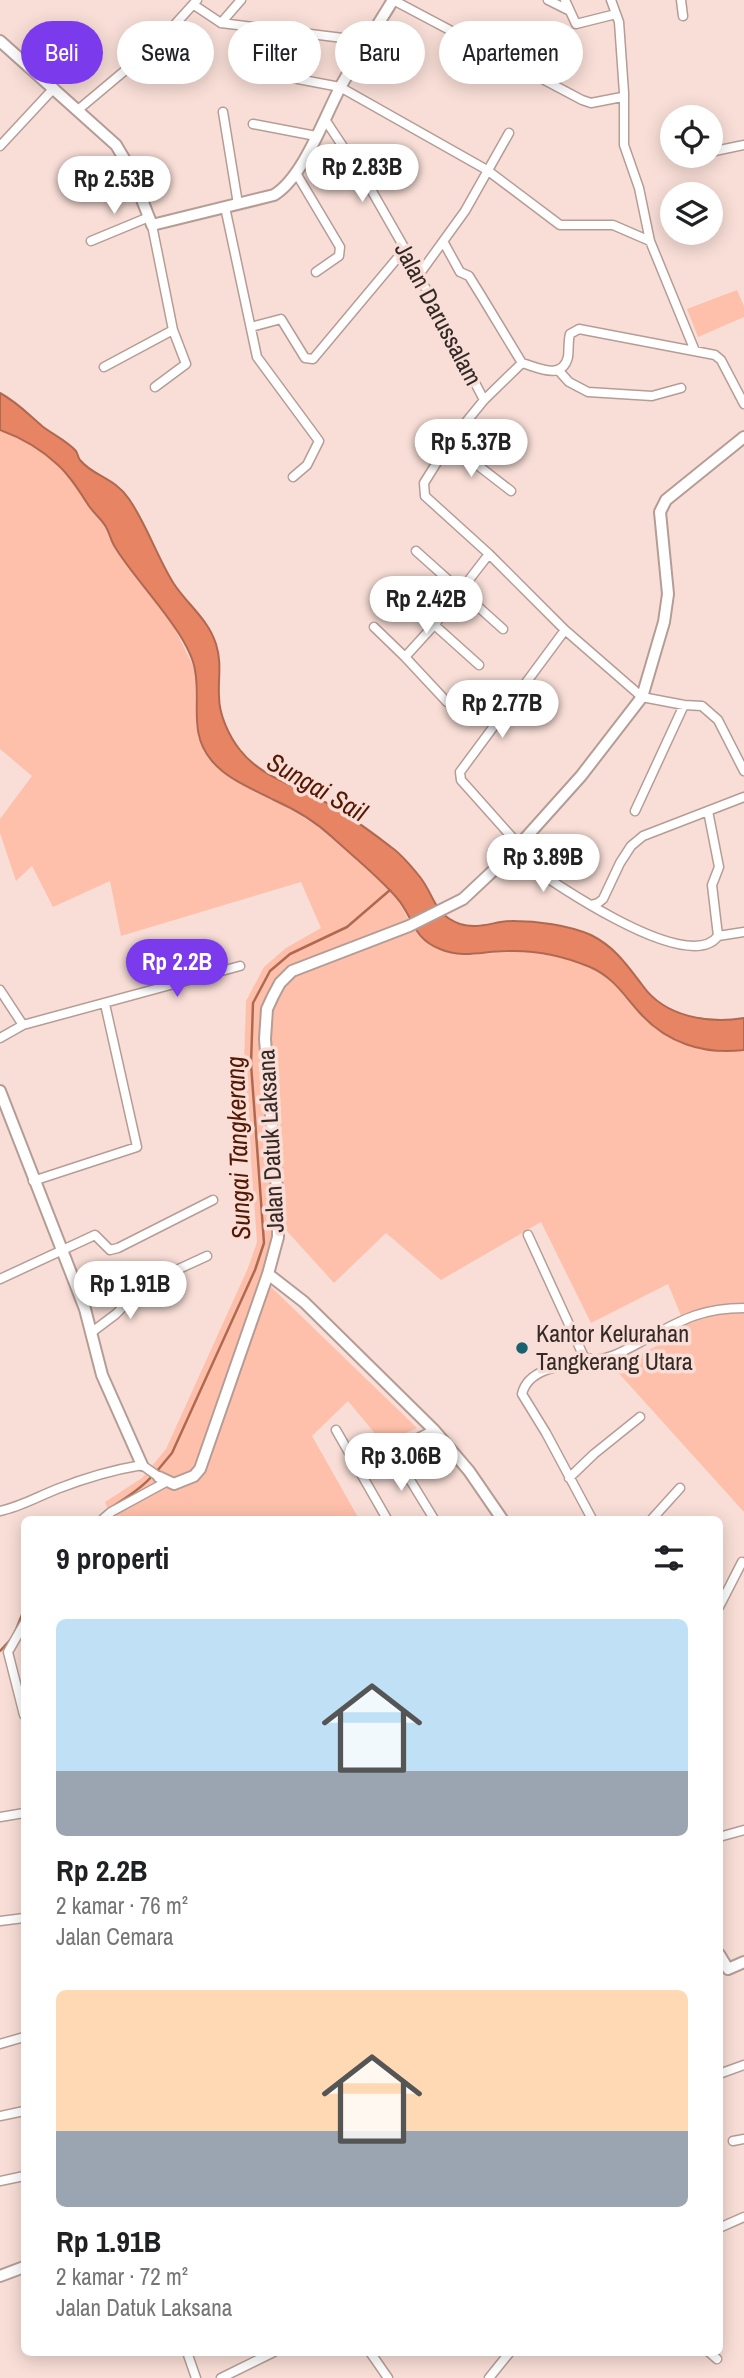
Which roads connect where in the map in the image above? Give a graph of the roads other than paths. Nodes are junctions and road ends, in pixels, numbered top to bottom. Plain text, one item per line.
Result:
1 (241, 0) edge
2 (393, 0) edge
3 (548, 0) edge
4 (565, 0) edge
5 (611, 0) edge
6 (681, 0) edge
7 (196, 3) edge
8 (568, 10) junction
9 (616, 14) junction
10 (683, 16) dead end
11 (179, 21) edge
12 (380, 21) edge
13 (221, 23) junction
14 (335, 37) edge
15 (0, 41) edge
16 (117, 77) edge
17 (321, 83) edge
18 (342, 84) edge
19 (340, 87) junction
20 (54, 88) junction
21 (622, 97) junction
22 (79, 109) junction
23 (223, 112) dead end
24 (326, 121) junction
25 (253, 124) dead end
26 (509, 133) dead end
27 (316, 136) junction
28 (744, 145) edge
29 (0, 146) edge
30 (723, 149) edge
31 (486, 170) junction
32 (296, 173) junction
33 (239, 204) junction
34 (225, 207) junction
35 (150, 221) junction
36 (91, 241) dead end
37 (650, 241) junction
38 (444, 243) junction
39 (405, 249) junction
40 (316, 272) dead end
41 (418, 276) junction
42 (251, 327) junction
43 (173, 330) junction
44 (695, 351) junction
45 (522, 363) junction
46 (104, 368) dead end
47 (559, 370) junction
48 (155, 387) dead end
49 (681, 388) dead end
50 (484, 400) junction
51 (744, 404) edge
52 (744, 437) edge
53 (449, 443) junction
54 (293, 477) dead end
55 (512, 491) dead end
56 (416, 551) dead end
57 (489, 554) junction
58 (391, 586) dead end
59 (460, 591) junction
60 (435, 624) junction
61 (374, 627) dead end
62 (503, 629) dead end
63 (565, 630) junction
64 (405, 657) junction
65 (479, 665) dead end
66 (642, 697) junction
67 (447, 702) dead end
68 (684, 705) junction
69 (744, 771) edge
70 (744, 797) edge
71 (635, 811) dead end
72 (708, 811) junction
73 (516, 849) junction
74 (591, 905) junction
75 (744, 932) edge
76 (718, 936) junction
77 (240, 966) dead end
78 (0, 990) edge
79 (105, 1004) junction
80 (23, 1025) junction
81 (0, 1038) edge
82 (0, 1091) edge
83 (33, 1181) junction
84 (213, 1200) dead end
85 (528, 1235) dead end
86 (62, 1250) junction
87 (207, 1256) dead end
88 (268, 1274) junction
89 (0, 1279) edge
90 (744, 1308) edge
91 (92, 1332) junction
92 (595, 1360) junction
93 (640, 1417) dead end
94 (335, 1430) dead end
95 (434, 1430) junction
96 (393, 1452) junction
97 (142, 1466) junction
98 (358, 1468) junction
99 (569, 1478) junction
100 (163, 1480) junction
101 (680, 1488) dead end
102 (0, 1511) edge
103 (106, 1516) edge
104 (385, 1516) edge
105 (431, 1516) edge
106 (500, 1516) edge
107 (590, 1516) edge
108 (655, 1516) edge
109 (742, 1562) dead end
110 (723, 1600) edge
111 (21, 1629) edge
112 (21, 1703) edge
113 (21, 1813) edge
114 (0, 1816) edge
115 (744, 1830) edge
116 (723, 1836) edge
117 (21, 1918) edge
118 (0, 1921) edge
119 (744, 1962) edge
120 (723, 1971) edge
121 (21, 2038) edge
122 (0, 2044) edge
123 (744, 2065) edge
124 (723, 2073) edge
125 (21, 2112) edge
126 (0, 2116) edge
127 (744, 2139) edge
128 (733, 2141) dead end
129 (21, 2177) edge
130 (0, 2181) edge
131 (744, 2217) edge
132 (723, 2226) edge
133 (21, 2268) edge
134 (0, 2276) edge
135 (188, 2356) edge
136 (266, 2356) edge
137 (373, 2356) edge
138 (507, 2356) edge
139 (714, 2356) edge
140 (717, 2359) dead end
141 (196, 2378) edge
142 (221, 2378) edge
143 (388, 2378) edge
144 (489, 2378) edge

1 - 13 street
2 - 12 street
2 - 21 street
3 - 8 street
4 - 8 street
5 - 9 street
6 - 10 street
7 - 11 street
7 - 13 street
8 - 9 street
9 - 21 street
13 - 14 street
15 - 20 street
16 - 22 street
17 - 19 street
18 - 19 street
19 - 24 street
19 - 31 street
20 - 22 street
20 - 29 street
21 - 37 street
22 - 35 street
23 - 33 street
24 - 27 street
24 - 39 street, Jalan Darussalam
25 - 27 street
26 - 31 street
27 - 32 street
28 - 30 street
31 - 37 street
31 - 38 street
32 - 33 street
32 - 40 street
33 - 34 street
34 - 35 street
34 - 42 street
35 - 36 street
35 - 43 street
37 - 44 street
38 - 41 street
38 - 45 street
39 - 41 street, Jalan Darussalam
39 - 42 street
41 - 50 street, Jalan Darussalam
42 - 54 street
43 - 46 street
43 - 48 street
44 - 47 street
44 - 51 street
45 - 47 street
45 - 50 street
47 - 49 street
50 - 53 street
52 - 66 street
53 - 55 street
53 - 57 street
56 - 59 street
57 - 59 street
57 - 63 street
58 - 60 street
59 - 60 street
59 - 62 street
60 - 64 street
60 - 65 street
61 - 64 street
63 - 66 street
63 - 73 street
64 - 67 street
66 - 68 street
66 - 73 street, Jalan Datuk Laksana
68 - 69 street
68 - 71 street
70 - 72 street
72 - 74 street
72 - 76 street
73 - 74 street
73 - 88 street, Jalan Datuk Laksana
74 - 76 street
75 - 76 street
77 - 79 street
78 - 80 street
79 - 80 street
79 - 83 street
80 - 81 street
82 - 83 street
83 - 86 street
84 - 86 street
85 - 92 street
86 - 89 street
86 - 91 street
87 - 91 street
88 - 95 street
88 - 100 street, Jalan Datuk Laksana
90 - 92 street
91 - 97 street
92 - 99 street
93 - 99 street
94 - 98 street
95 - 96 street
95 - 106 street
96 - 98 street
96 - 105 street
97 - 100 street
97 - 102 street
98 - 104 street
99 - 107 street
100 - 103 street
101 - 108 street
109 - 110 street
111 - 112 street
113 - 114 street
115 - 116 street
117 - 118 street
119 - 120 street
121 - 122 street
123 - 124 street
125 - 126 street
127 - 128 street
129 - 130 street
131 - 132 street
133 - 134 street
135 - 141 street
136 - 142 street
137 - 143 street
138 - 144 street
139 - 140 street

